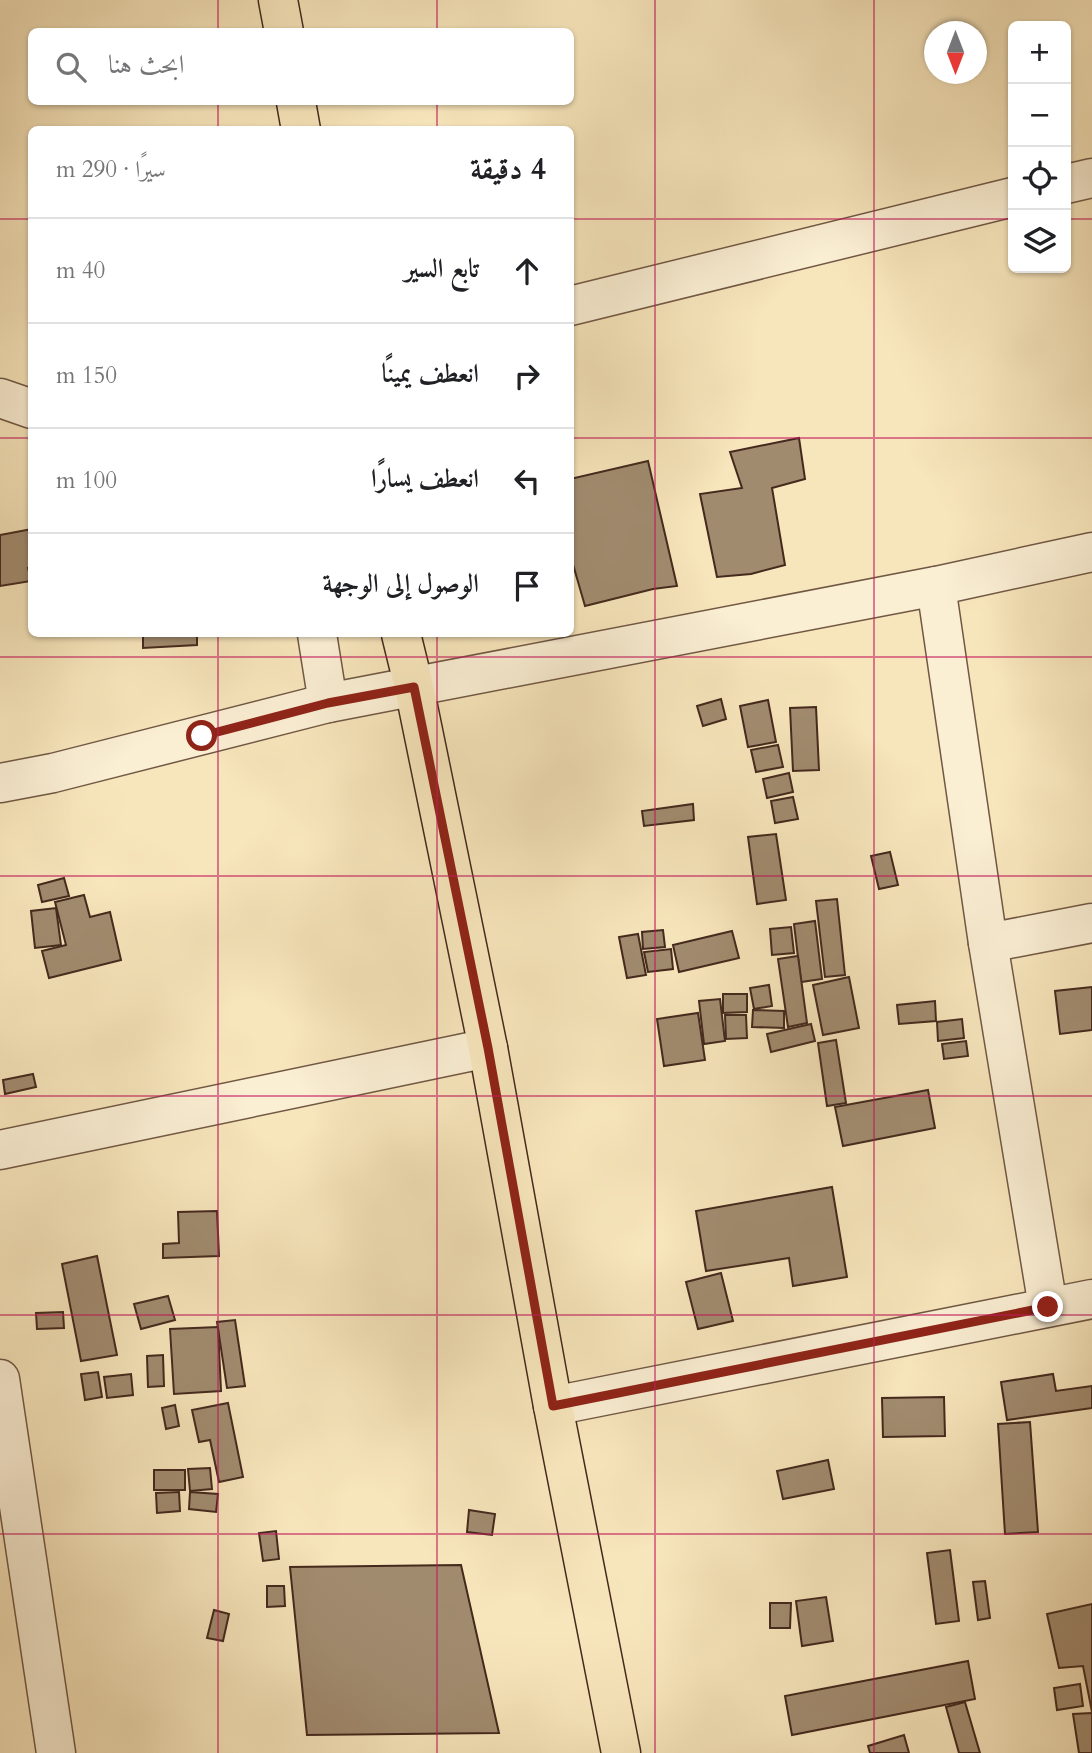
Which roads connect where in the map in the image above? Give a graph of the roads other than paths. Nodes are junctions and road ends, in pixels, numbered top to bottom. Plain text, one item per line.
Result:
1 (278, 0) edge
2 (283, 28) edge
3 (297, 105) edge
4 (300, 126) edge
5 (1092, 178) edge
6 (1071, 183) edge
7 (1008, 198) edge
8 (574, 305) edge
9 (1092, 552) edge
10 (936, 586) junction
11 (317, 637) edge
12 (402, 637) edge
13 (414, 687) junction
14 (328, 703) junction
15 (0, 783) edge
16 (1092, 923) edge
17 (988, 943) junction
18 (488, 1048) junction
19 (0, 1150) edge
20 (1092, 1298) edge
21 (1048, 1307) junction
22 (0, 1379) edge
23 (553, 1406) junction
24 (56, 1753) edge
25 (621, 1753) edge

1 - 2 main road
3 - 4 main road
5 - 6 street
7 - 8 street
9 - 10 street
10 - 13 street
10 - 17 street
11 - 14 street
12 - 13 main road
13 - 14 street
13 - 18 main road
14 - 15 street
16 - 17 street
17 - 21 street
18 - 19 street
18 - 23 main road
20 - 21 street
21 - 23 street
22 - 24 street
23 - 25 main road

